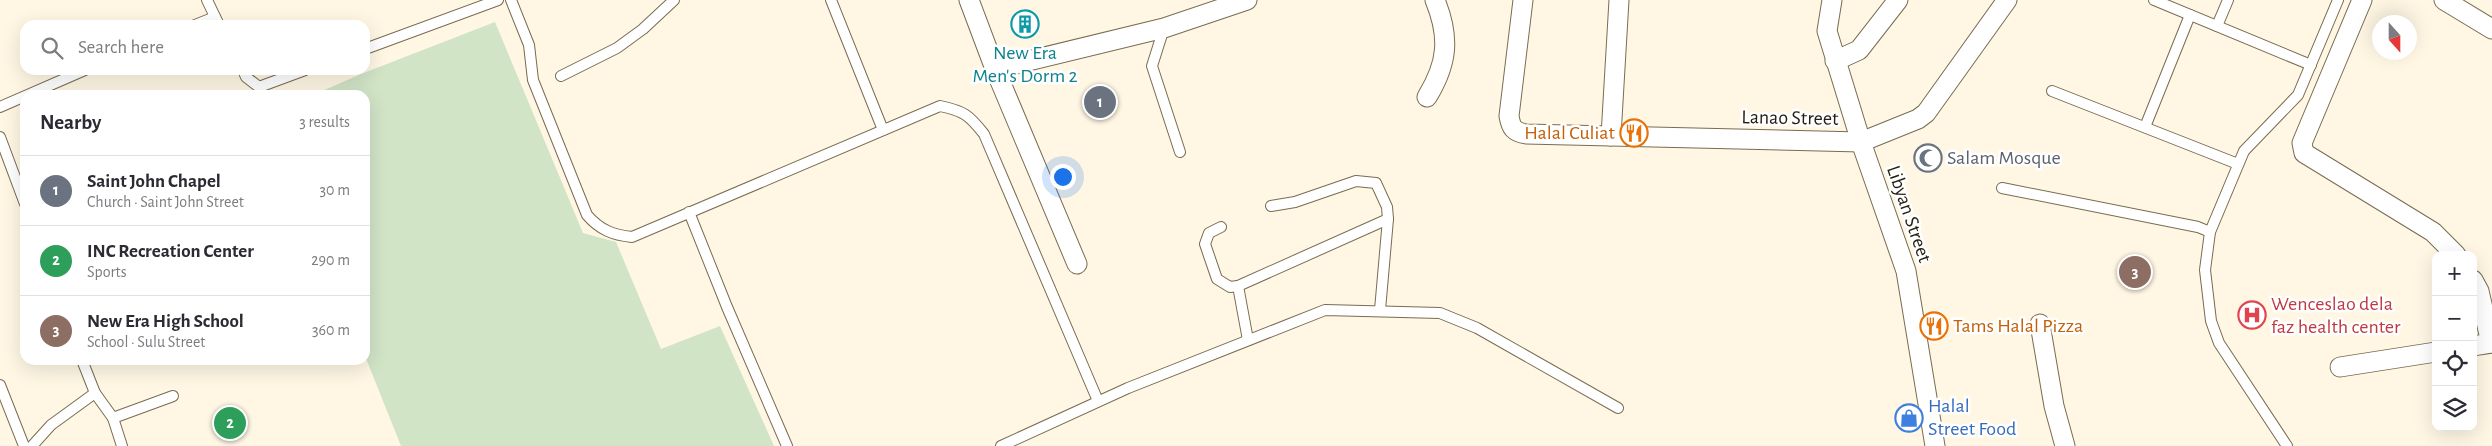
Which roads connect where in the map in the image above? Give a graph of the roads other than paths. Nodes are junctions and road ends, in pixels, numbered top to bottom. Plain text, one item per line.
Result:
1 (206, 0) edge
2 (498, 0) edge
3 (511, 0) edge
4 (674, 0) edge
5 (831, 0) edge
6 (969, 0) edge
7 (1247, 0) edge
8 (1435, 0) edge
9 (1523, 0) edge
10 (1619, 0) edge
11 (1832, 0) edge
12 (1898, 0) edge
13 (2007, 0) edge
14 (2154, 0) edge
15 (2228, 0) edge
16 (2338, 0) edge
17 (2362, 0) edge
18 (2444, 0) edge
19 (2190, 15) junction
20 (216, 20) edge
21 (2217, 26) junction
22 (1164, 28) junction
23 (2492, 29) edge
24 (370, 47) edge
25 (1835, 61) junction
26 (2311, 64) junction
27 (995, 70) junction
28 (74, 75) edge
29 (245, 75) edge
30 (291, 75) edge
31 (561, 76) dead end
32 (39, 90) edge
33 (2052, 91) dead end
34 (1427, 97) dead end
35 (20, 98) edge
36 (0, 107) edge
37 (2145, 127) junction
38 (883, 130) junction
39 (1611, 136) junction
40 (0, 137) edge
41 (1861, 142) junction
42 (1180, 152) dead end
43 (2238, 164) junction
44 (20, 188) edge
45 (2002, 188) dead end
46 (1271, 206) dead end
47 (690, 212) junction
48 (1388, 220) junction
49 (1221, 227) dead end
50 (2210, 232) junction
51 (2452, 251) edge
52 (1077, 264) dead end
53 (1238, 286) junction
54 (2477, 287) edge
55 (1380, 310) junction
56 (2040, 324) dead end
57 (1248, 340) junction
58 (2485, 344) edge
59 (2432, 353) edge
60 (84, 365) edge
61 (2340, 367) dead end
62 (0, 385) edge
63 (94, 393) junction
64 (173, 396) dead end
65 (1098, 401) junction
66 (1618, 408) dead end
67 (113, 418) junction
68 (24, 446) edge
69 (32, 446) edge
70 (122, 446) edge
71 (787, 446) edge
72 (1001, 446) edge
73 (1936, 446) edge
74 (2065, 446) edge
75 (2287, 446) edge

1 - 20 lane
2 - 24 lane
3 - 47 lane
4 - 31 lane
5 - 38 lane
6 - 27 street
7 - 22 street
8 - 34 street
9 - 39 street, Lanao Street
10 - 39 street
11 - 25 street, Libyan Street
12 - 25 street
13 - 41 street, Lanao Street
14 - 19 lane
15 - 21 lane
16 - 26 lane
17 - 51 street
18 - 23 street
19 - 21 lane
19 - 37 lane
21 - 26 lane
22 - 27 street
22 - 42 lane
25 - 41 street, Libyan Street
26 - 43 lane
27 - 52 street
28 - 32 lane
29 - 30 lane
33 - 37 lane
35 - 36 lane
37 - 43 lane
38 - 47 lane
38 - 65 lane
39 - 41 street, Lanao Street
40 - 44 lane
41 - 73 street, Libyan Street
43 - 50 lane
45 - 50 lane
46 - 48 lane
47 - 71 lane
48 - 53 lane
48 - 55 lane
49 - 53 lane
50 - 75 lane
53 - 57 lane
54 - 58 street
55 - 57 lane
55 - 66 lane
56 - 74 street
57 - 65 lane
59 - 61 street
60 - 63 lane
62 - 68 lane
63 - 67 lane
63 - 69 lane
64 - 67 lane
65 - 72 lane
67 - 70 lane

